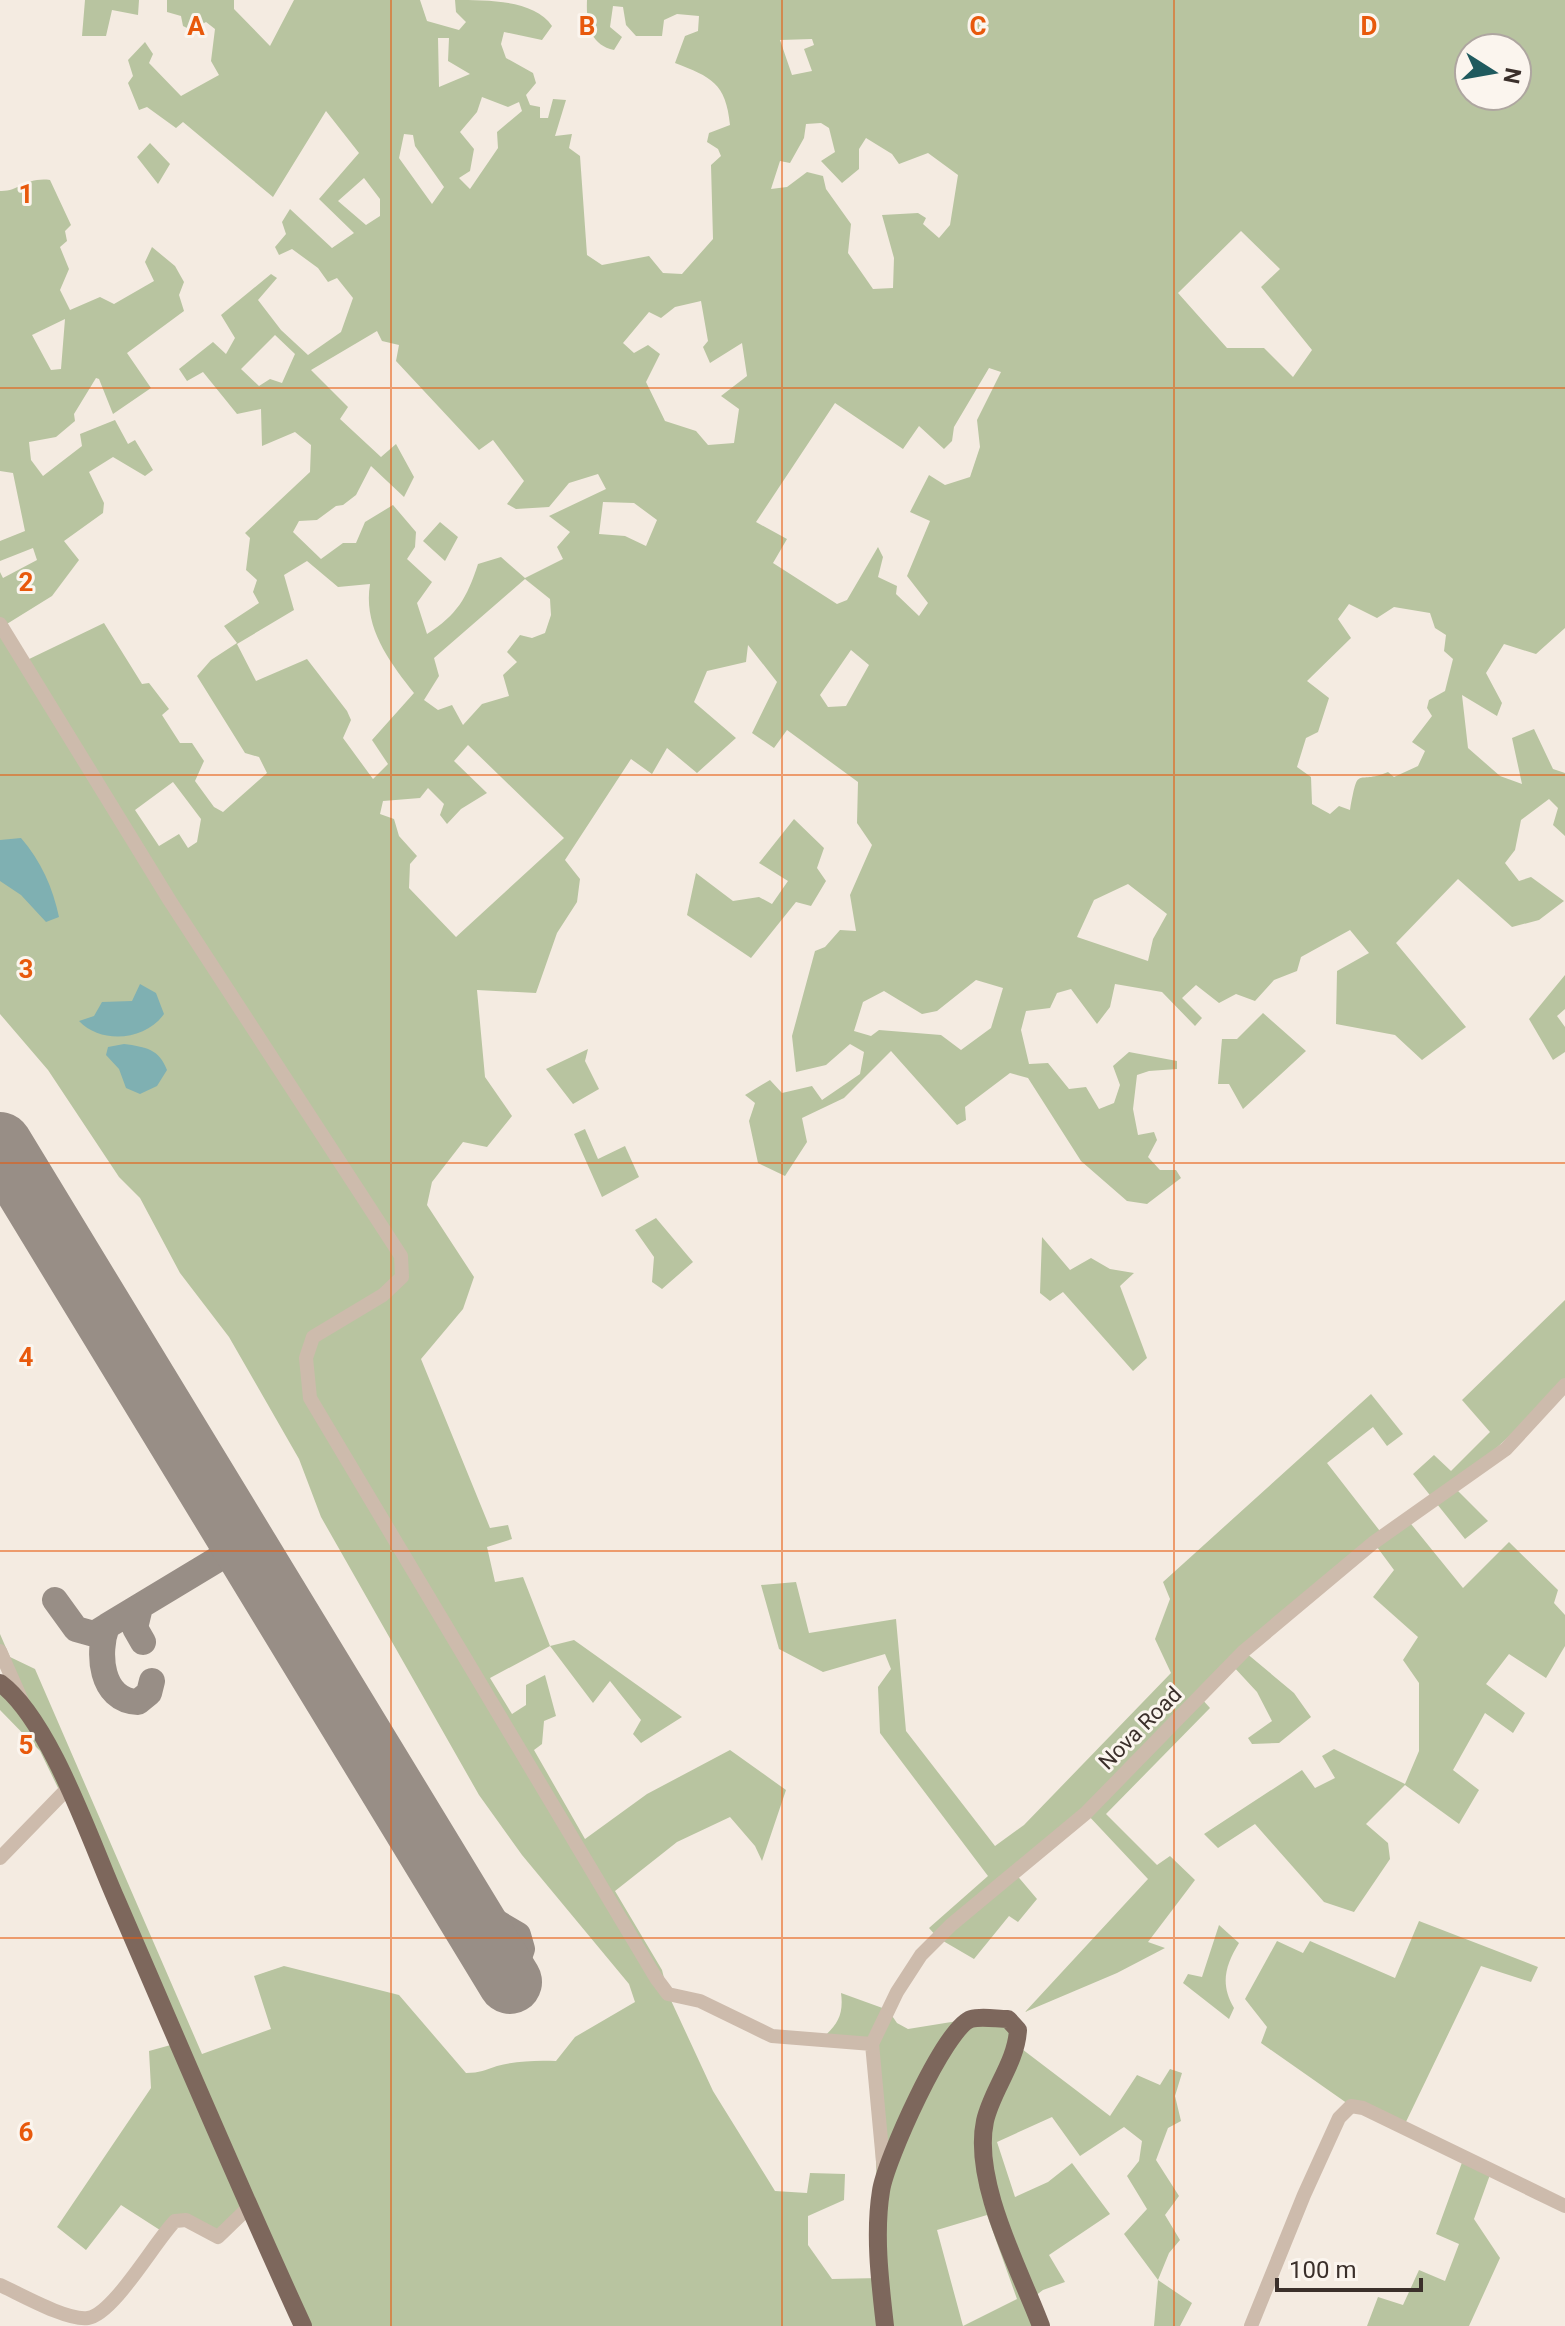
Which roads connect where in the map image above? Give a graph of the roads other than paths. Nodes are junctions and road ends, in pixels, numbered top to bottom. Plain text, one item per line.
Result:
1 (0, 624) edge
2 (1565, 1385) edge
3 (0, 1651) edge
4 (0, 1683) edge
5 (24, 1703) junction
6 (68, 1788) junction
7 (0, 1858) edge
8 (872, 2044) junction
9 (884, 2172) junction
10 (1565, 2206) edge
11 (248, 2208) junction
12 (0, 2285) edge
13 (303, 2326) edge
14 (885, 2326) edge
15 (1041, 2326) edge
16 (1251, 2326) edge

1 - 8 street
2 - 8 street, Nova Road
3 - 5 street
4 - 5 main road
5 - 6 main road
6 - 7 street
6 - 11 main road
8 - 9 street
9 - 14 main road
9 - 15 main road
10 - 16 street
11 - 12 street
11 - 13 main road

